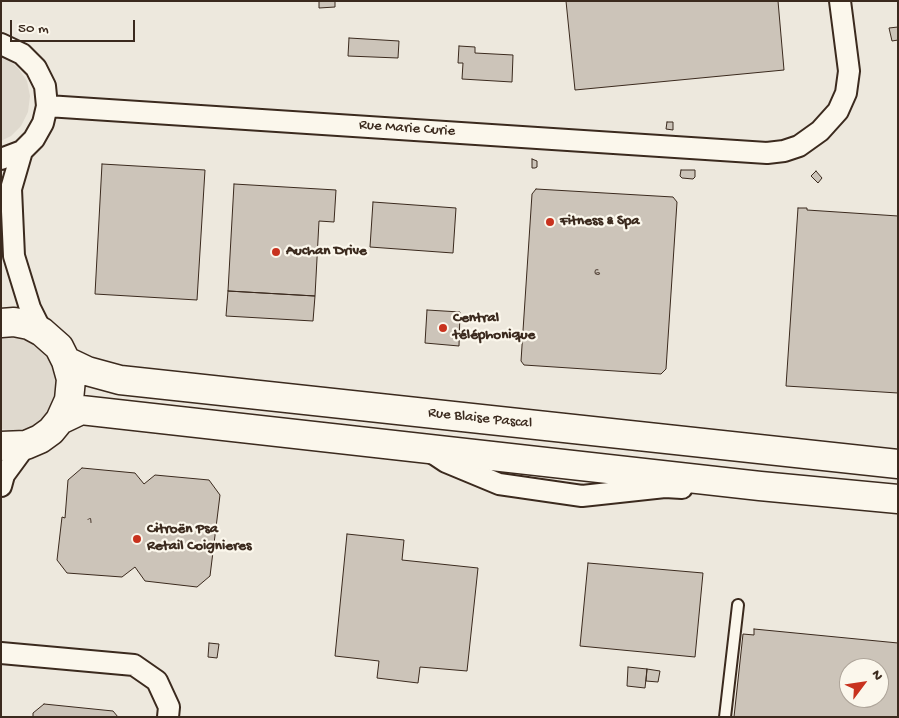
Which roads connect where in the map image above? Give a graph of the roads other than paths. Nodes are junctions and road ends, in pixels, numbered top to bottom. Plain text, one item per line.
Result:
1 (840, 1) edge
2 (1, 44) edge
3 (47, 106) junction
4 (22, 151) junction
5 (1, 159) edge
6 (1, 323) edge
7 (42, 332) junction
8 (66, 361) junction
9 (60, 420) junction
10 (14, 445) edge
11 (898, 464) edge
12 (1, 486) edge
13 (898, 499) edge
14 (738, 605) dead end
15 (1, 653) edge
16 (168, 717) edge
17 (725, 717) edge

1 - 3 street, Rue Marie Curie
2 - 3 street
3 - 4 street
4 - 5 street
4 - 7 street
6 - 7 street
7 - 8 street
8 - 9 street
8 - 11 street, Rue Blaise Pascal
9 - 10 street
9 - 13 street
10 - 12 street
14 - 17 lane
15 - 16 street

